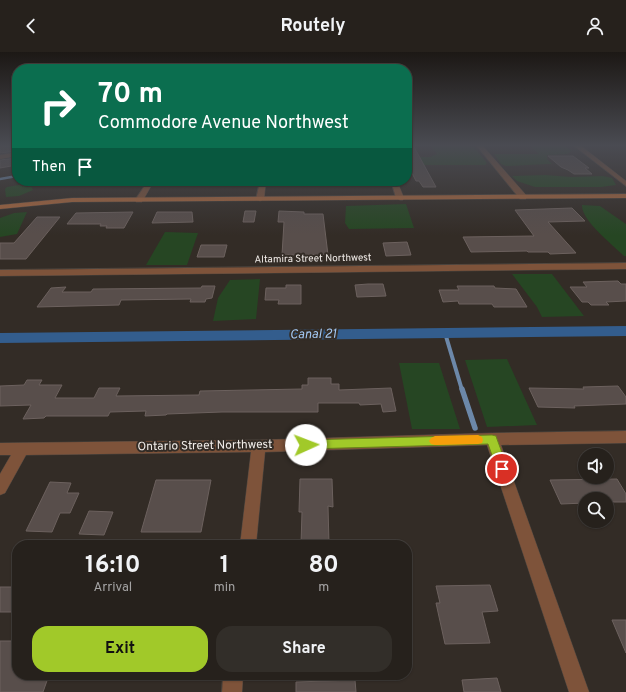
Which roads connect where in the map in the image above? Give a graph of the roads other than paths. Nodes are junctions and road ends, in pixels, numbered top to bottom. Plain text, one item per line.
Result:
1 (504, 175) edge
2 (614, 175) edge
3 (626, 184) edge
4 (148, 186) edge
5 (262, 186) edge
6 (396, 186) edge
7 (626, 196) edge
8 (523, 197) junction
9 (400, 198) junction
10 (260, 199) junction
11 (139, 200) junction
12 (0, 207) edge
13 (626, 266) edge
14 (0, 273) edge
15 (626, 437) edge
16 (492, 439) junction
17 (259, 446) junction
18 (22, 448) junction
19 (0, 449) edge
20 (0, 488) edge
21 (249, 540) edge
22 (233, 680) edge
23 (232, 692) edge
24 (579, 692) edge

1 - 8 street
2 - 3 street
4 - 11 street
5 - 10 street
6 - 9 street
7 - 8 street
8 - 9 street
9 - 10 street
10 - 11 street
11 - 12 street
13 - 14 street, Altamira Street Northwest
15 - 16 street, Ontario Street Northwest
16 - 17 street, Ontario Street Northwest
16 - 24 street
17 - 18 street, Ontario Street Northwest
17 - 21 street
18 - 19 street, Ontario Street Northwest
18 - 20 street
22 - 23 street

